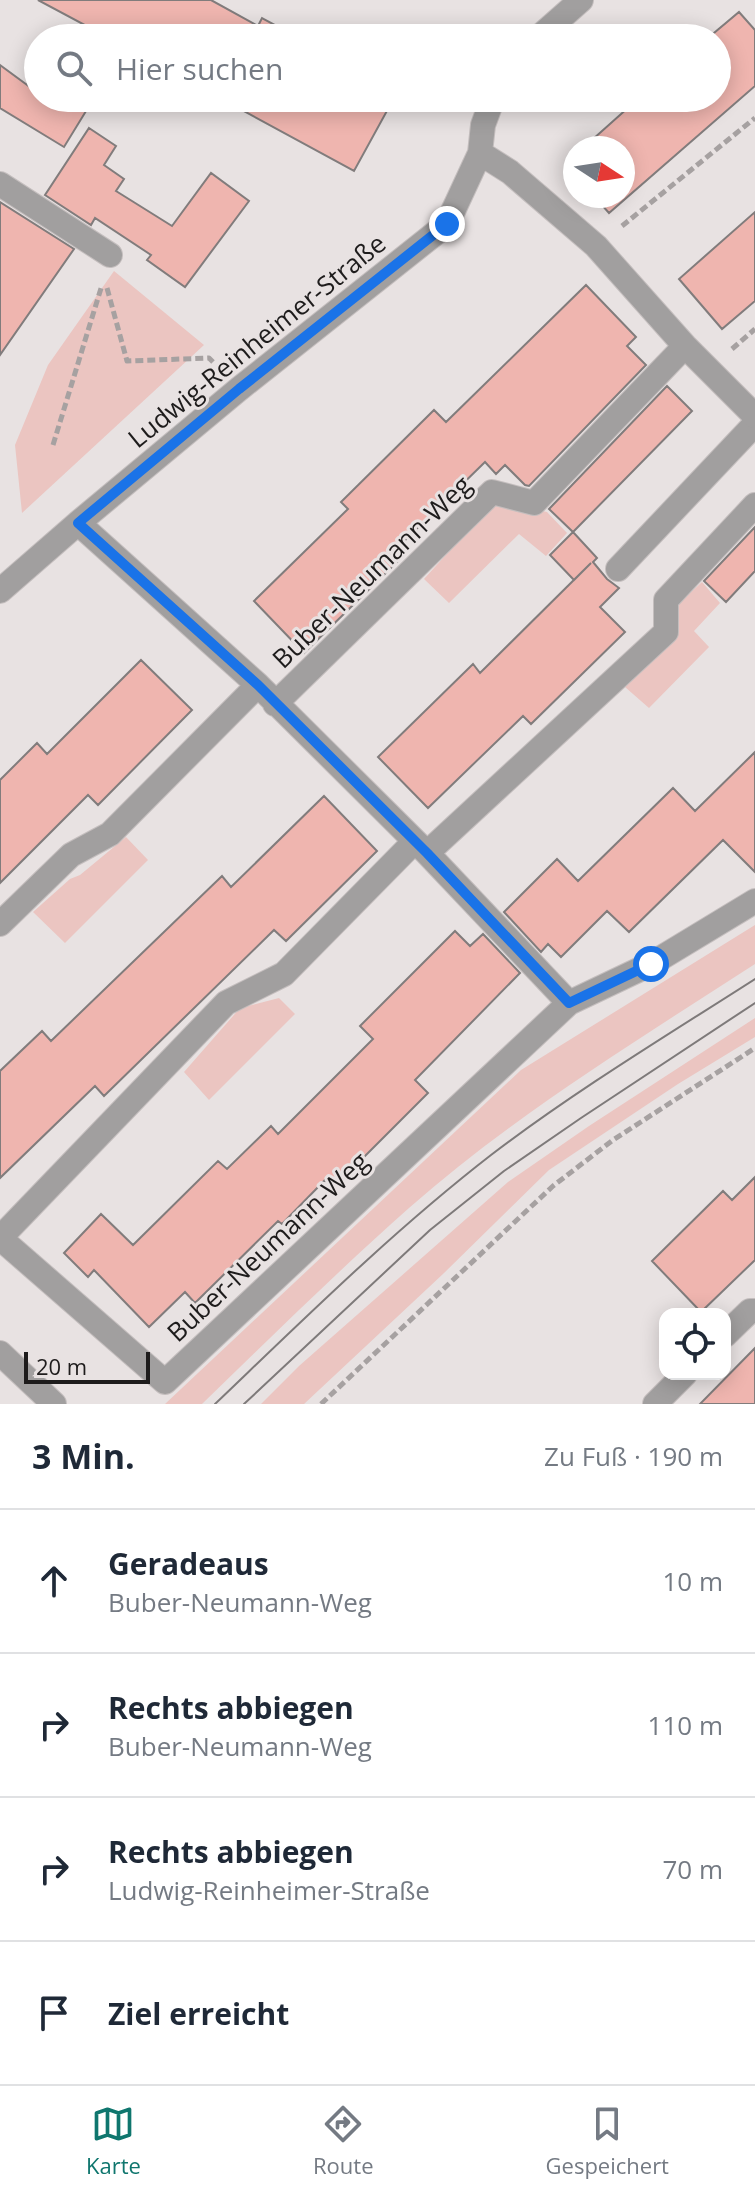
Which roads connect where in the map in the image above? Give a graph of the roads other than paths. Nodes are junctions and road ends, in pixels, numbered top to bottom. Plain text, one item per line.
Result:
1 (581, 0) edge
2 (554, 24) edge
3 (488, 112) edge
4 (480, 153) junction
5 (0, 184) edge
6 (110, 255) dead end
7 (685, 346) junction
8 (755, 416) edge
9 (755, 424) edge
10 (755, 505) edge
11 (78, 523) junction
12 (618, 569) dead end
13 (0, 591) edge
14 (258, 685) junction
15 (275, 704) junction
16 (420, 848) junction
17 (755, 901) edge
18 (0, 924) edge
19 (569, 1003) junction
20 (0, 1238) edge
21 (755, 1311) edge
22 (731, 1329) edge
23 (0, 1353) edge
24 (679, 1380) edge
25 (54, 1404) edge
26 (655, 1404) edge

1 - 2 street
3 - 4 street, Ludwig-Reinheimer-Straße
4 - 7 street
4 - 11 street, Ludwig-Reinheimer-Straße
5 - 6 street
7 - 8 street
7 - 15 street, Buber-Neumann-Weg
9 - 12 street
10 - 16 street, Buber-Neumann-Weg
11 - 13 street, Ludwig-Reinheimer-Straße
11 - 14 street, Buber-Neumann-Weg
14 - 15 street, Buber-Neumann-Weg
14 - 18 street, Buber-Neumann-Weg
15 - 16 street, Buber-Neumann-Weg
16 - 19 street, Buber-Neumann-Weg
16 - 20 street, Buber-Neumann-Weg
17 - 19 street, Buber-Neumann-Weg
19 - 20 street, Buber-Neumann-Weg
21 - 22 street
23 - 25 street
24 - 26 street

